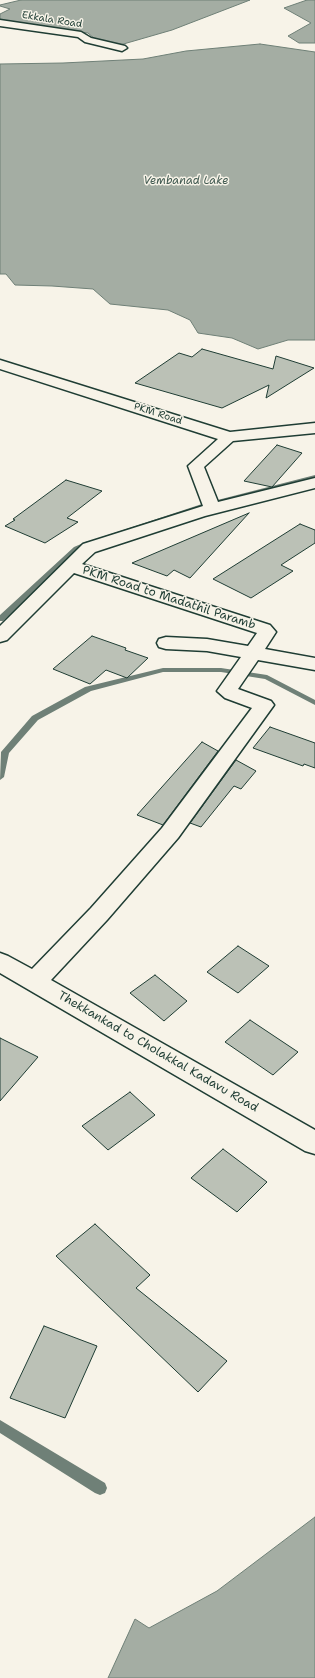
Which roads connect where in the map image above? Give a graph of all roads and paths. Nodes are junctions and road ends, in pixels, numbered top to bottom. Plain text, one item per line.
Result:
1 (0, 23) edge
2 (122, 48) dead end
3 (0, 364) edge
4 (315, 428) edge
5 (229, 437) junction
6 (315, 483) edge
7 (212, 509) junction
8 (70, 566) junction
9 (0, 636) edge
10 (166, 643) dead end
11 (253, 652) junction
12 (315, 664) edge
13 (0, 962) edge
14 (34, 982) junction
15 (315, 1143) edge

1 - 2 street, Ekkala Road
3 - 5 street, PKM Road
4 - 5 street
5 - 7 street
6 - 7 street
7 - 8 street
8 - 9 street
8 - 11 street, PKM Road to Madathil Paramb
10 - 11 street
11 - 12 street
11 - 14 street
13 - 14 street, Thekkankad to Cholakkal Kadavu Road
14 - 15 street, Thekkankad to Cholakkal Kadavu Road

